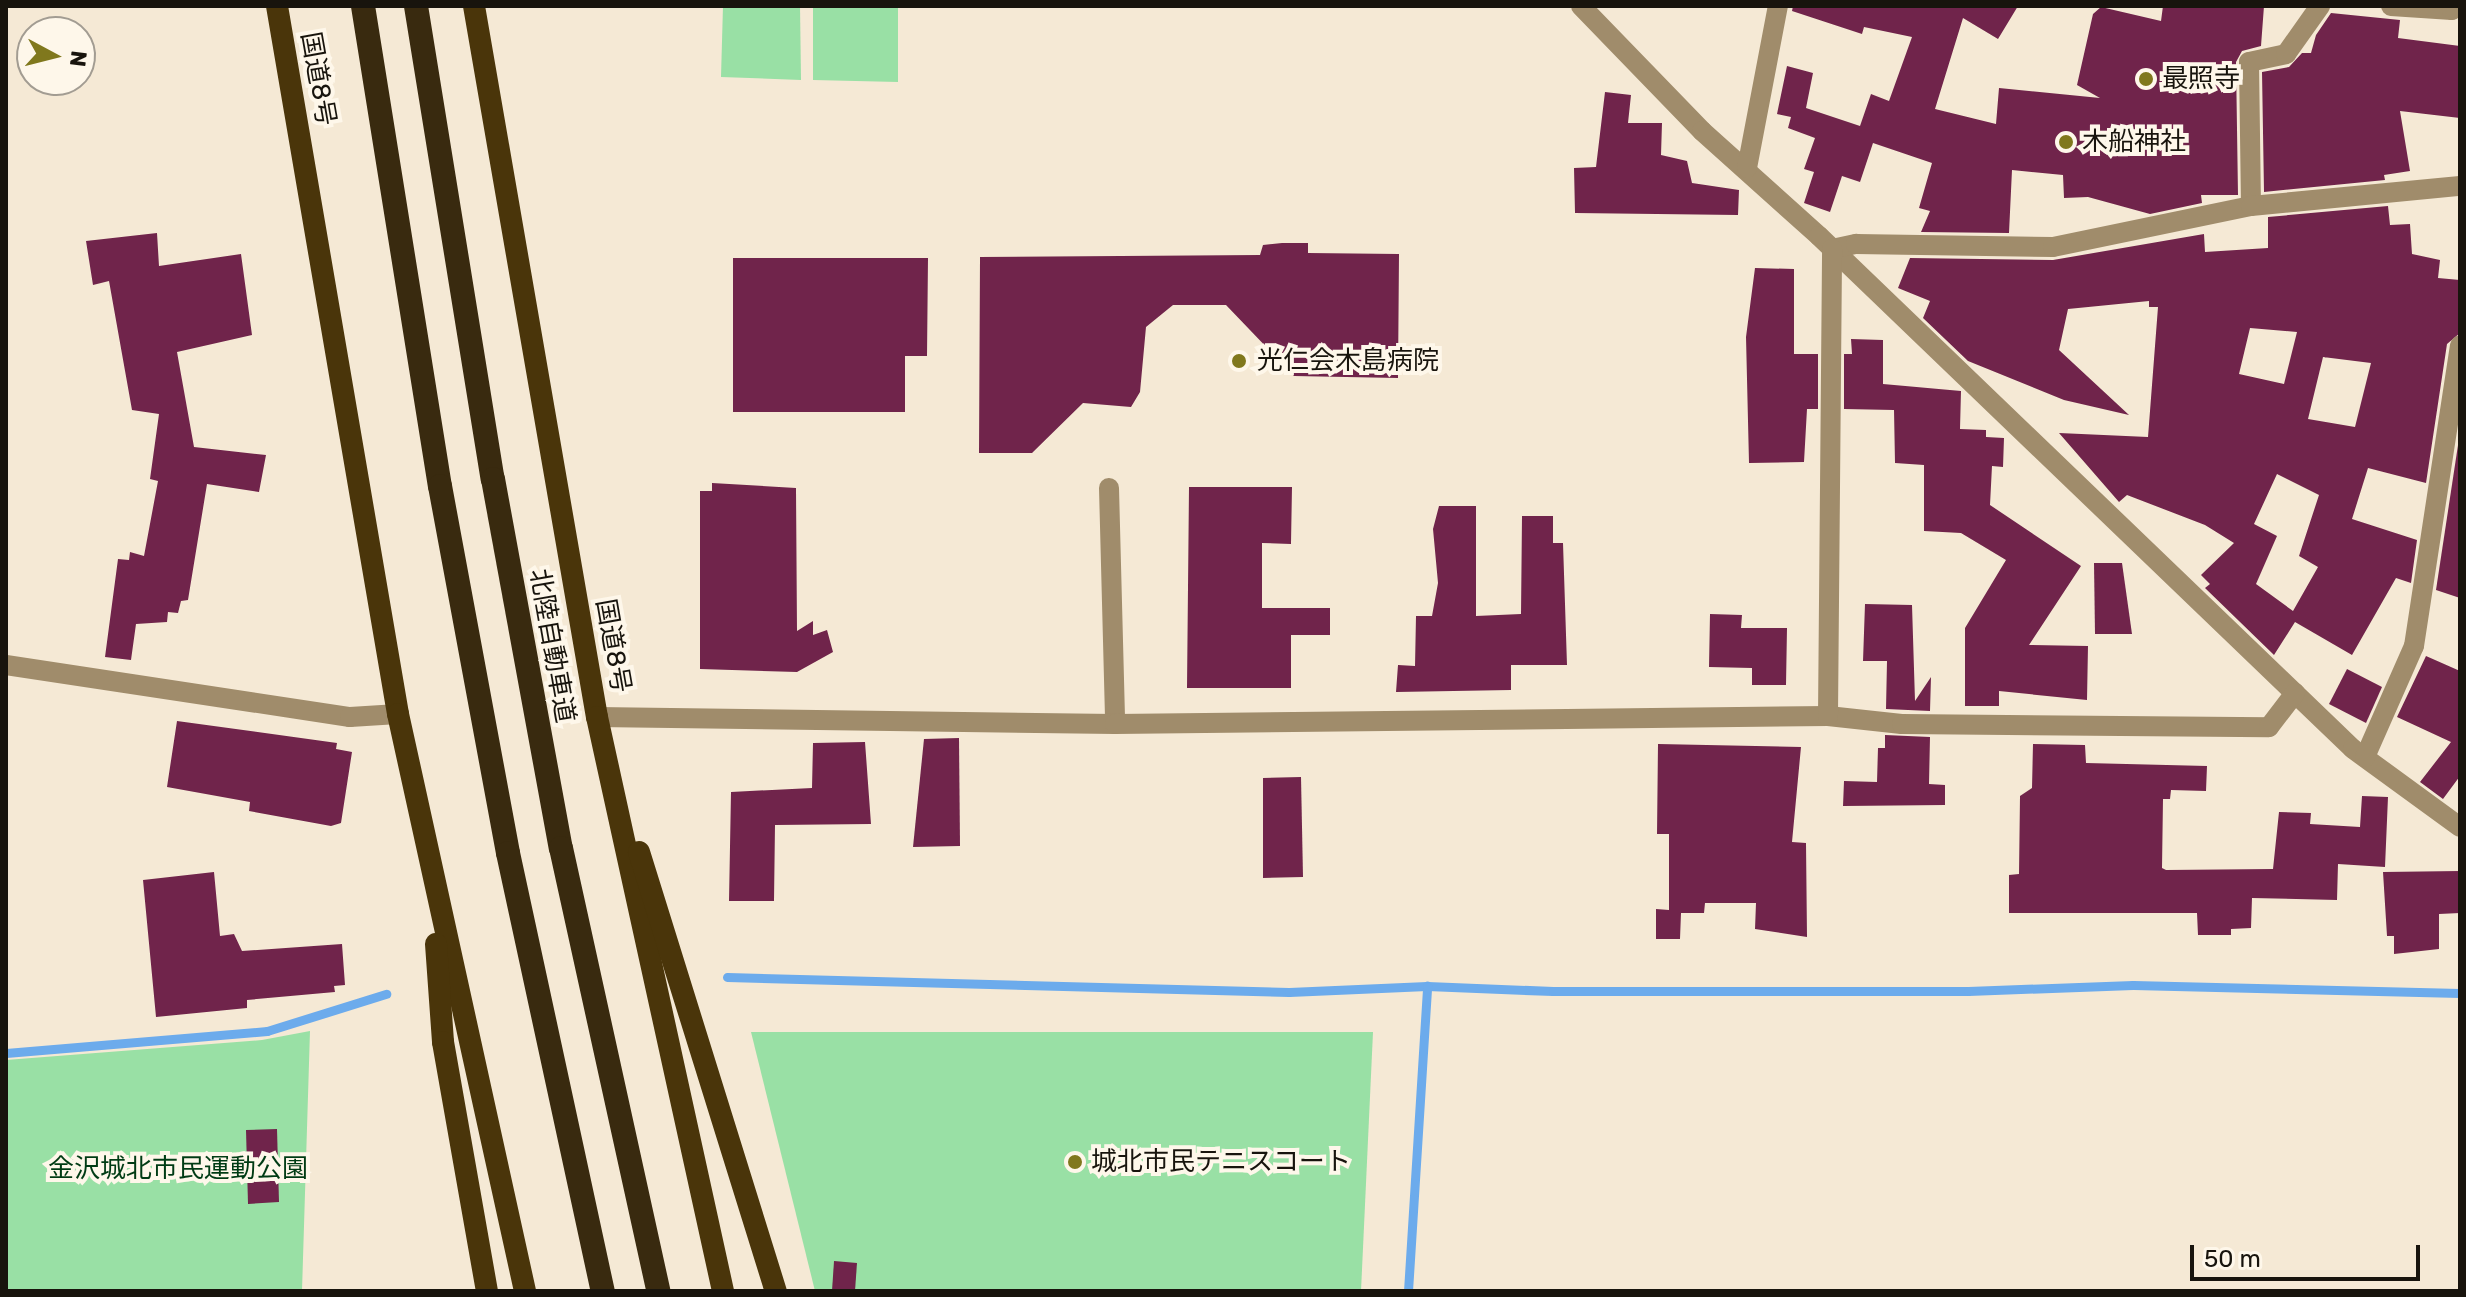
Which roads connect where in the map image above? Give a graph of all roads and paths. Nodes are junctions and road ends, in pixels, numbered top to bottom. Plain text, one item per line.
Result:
1 (277, 6) edge
2 (363, 6) edge
3 (416, 6) edge
4 (474, 6) edge
5 (1581, 6) edge
6 (1778, 6) edge
7 (2320, 6) edge
8 (2391, 6) edge
9 (2455, 9) edge
10 (1747, 168) junction
11 (2460, 186) edge
12 (2251, 206) junction
13 (1832, 249) junction
14 (2460, 346) edge
15 (1109, 488) dead end
16 (6, 665) edge
17 (2295, 693) junction
18 (398, 714) junction
19 (1828, 716) junction
20 (597, 717) junction
21 (1115, 724) junction
22 (2365, 757) junction
23 (2460, 827) edge
24 (430, 865) junction
25 (487, 1291) edge
26 (525, 1291) edge
27 (603, 1291) edge
28 (658, 1291) edge
29 (723, 1291) edge
30 (776, 1291) edge

1 - 18 highway, 国道8号
2 - 27 highway
3 - 28 highway, 北陸自動車道
4 - 20 highway, 国道8号
5 - 10 street
6 - 10 street
7 - 12 street
8 - 9 street
10 - 13 street
11 - 12 street
12 - 13 street
13 - 17 street
13 - 19 street
14 - 22 street
15 - 21 street
16 - 18 street
17 - 19 street
17 - 22 street
18 - 24 highway, 国道8号
19 - 21 street
20 - 21 street
20 - 29 highway, 国道8号
20 - 30 highway
22 - 23 street
24 - 25 highway
24 - 26 highway, 国道8号

